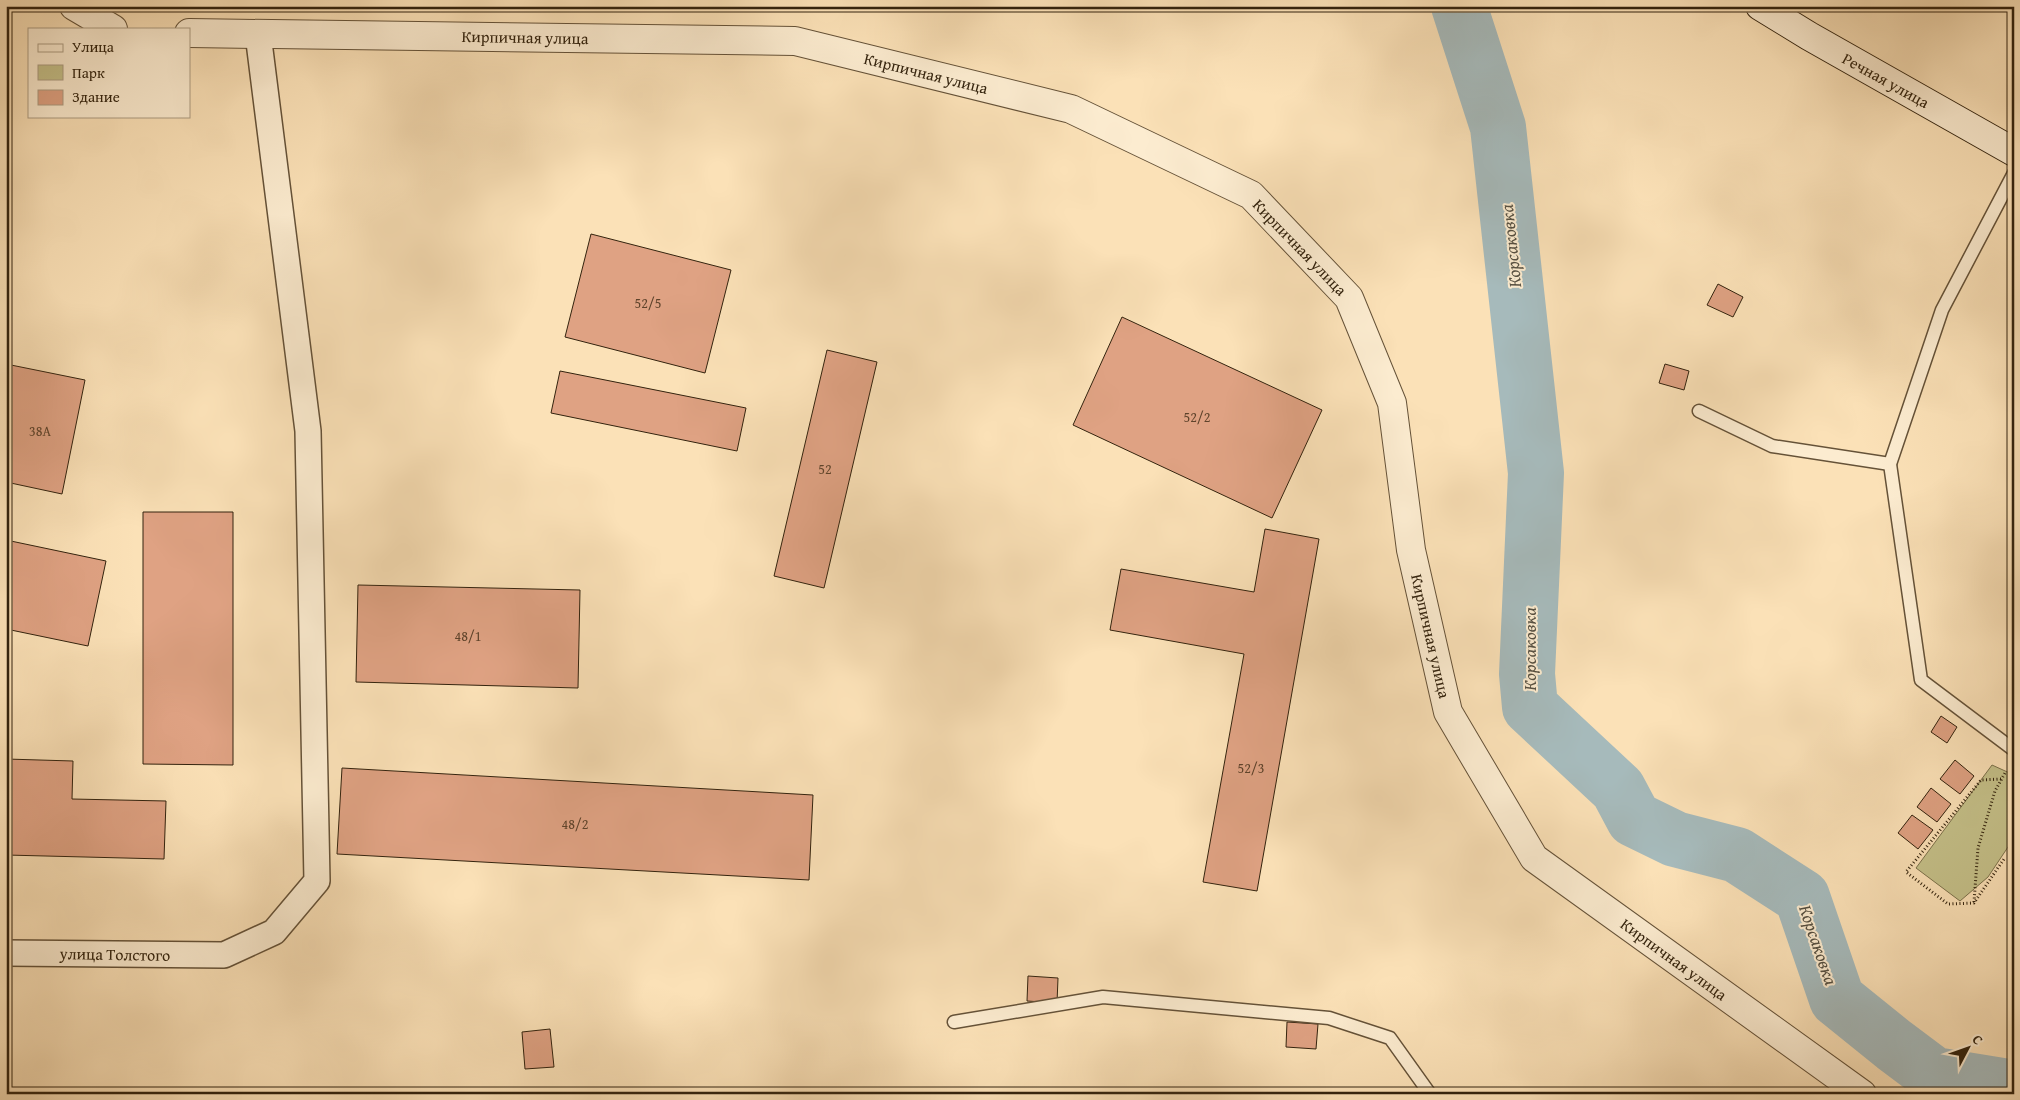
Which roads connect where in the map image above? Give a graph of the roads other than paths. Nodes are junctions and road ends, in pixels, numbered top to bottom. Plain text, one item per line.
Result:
1 (74, 6) edge
2 (1760, 6) edge
3 (111, 28) edge
4 (190, 33) edge
5 (258, 34) junction
6 (2014, 152) edge
7 (2014, 173) edge
8 (1698, 411) dead end
9 (1890, 464) junction
10 (2014, 750) edge
11 (6, 953) edge
12 (954, 1022) dead end
13 (1430, 1094) edge
14 (1862, 1094) edge

1 - 3 street
2 - 6 street, Речная улица
4 - 5 street, Кирпичная улица
5 - 11 street, улица Толстого
5 - 14 street, Кирпичная улица
7 - 9 lane
8 - 9 lane
9 - 10 lane
12 - 13 lane

